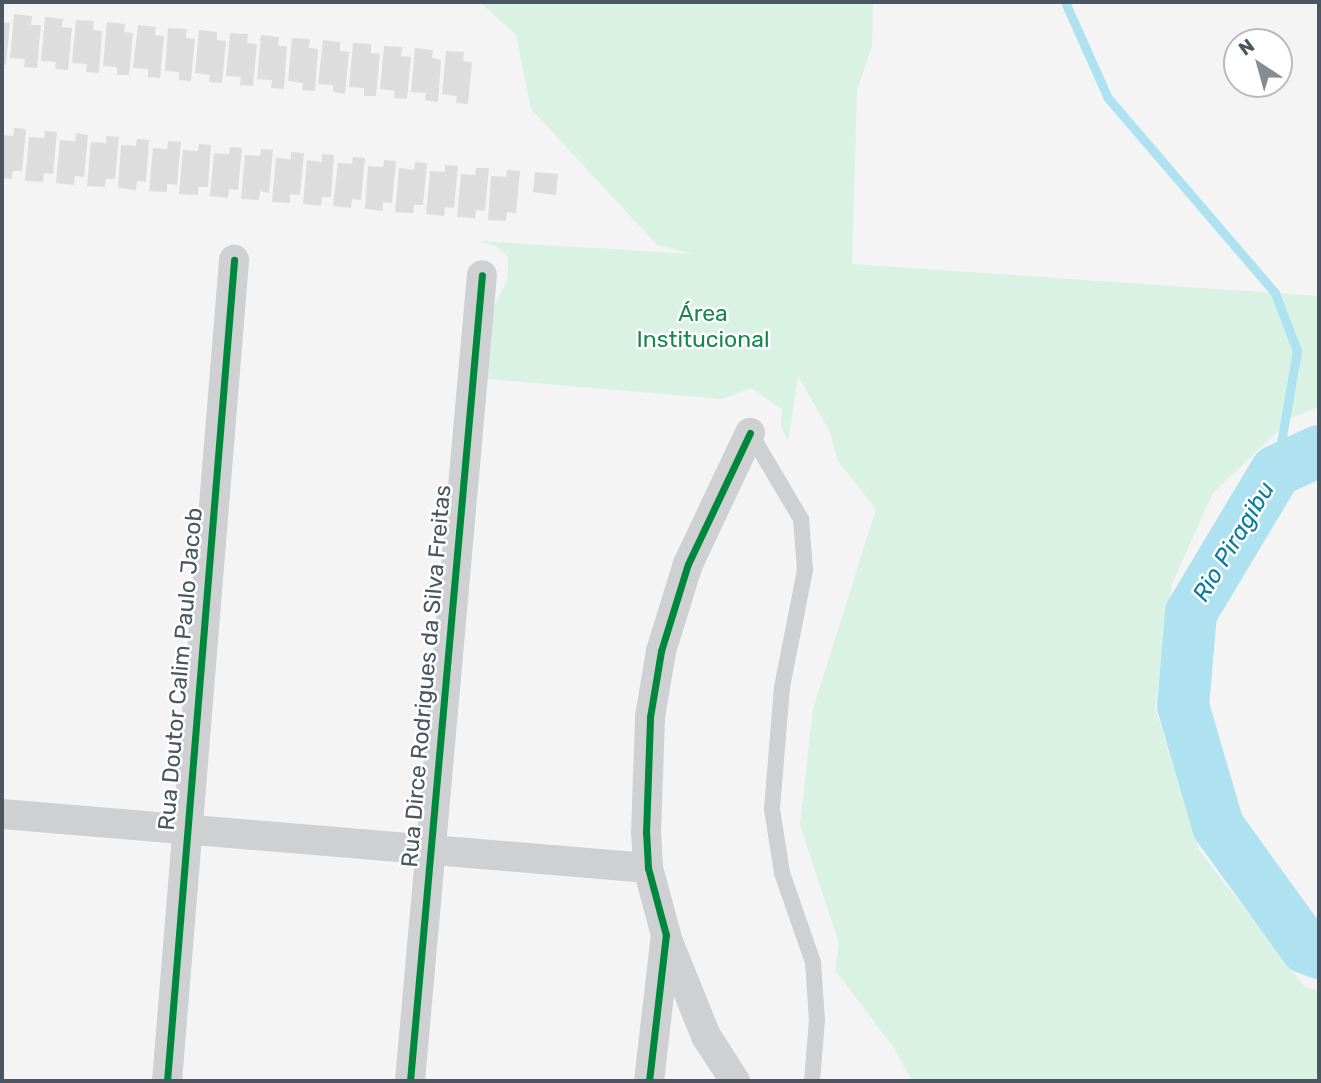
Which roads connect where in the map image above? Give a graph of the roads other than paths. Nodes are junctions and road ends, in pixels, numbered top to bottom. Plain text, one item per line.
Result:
1 (234, 260) dead end
2 (482, 275) dead end
3 (750, 433) joint
4 (2, 814) edge
5 (186, 830) junction
6 (429, 851) junction
7 (648, 867) junction
8 (666, 936) junction
9 (167, 1081) edge
10 (410, 1081) edge
11 (649, 1081) edge
12 (734, 1081) edge
13 (812, 1081) edge

1 - 5 street, Rua Doutor Calim Paulo Jacob
2 - 6 street, Rua Dirce Rodrigues da Silva Freitas
3 - 7 street
3 - 13 lane
4 - 5 street
5 - 6 street
5 - 9 street, Rua Doutor Calim Paulo Jacob
6 - 7 street
6 - 10 street, Rua Dirce Rodrigues da Silva Freitas
7 - 8 street
8 - 11 street
8 - 12 street

